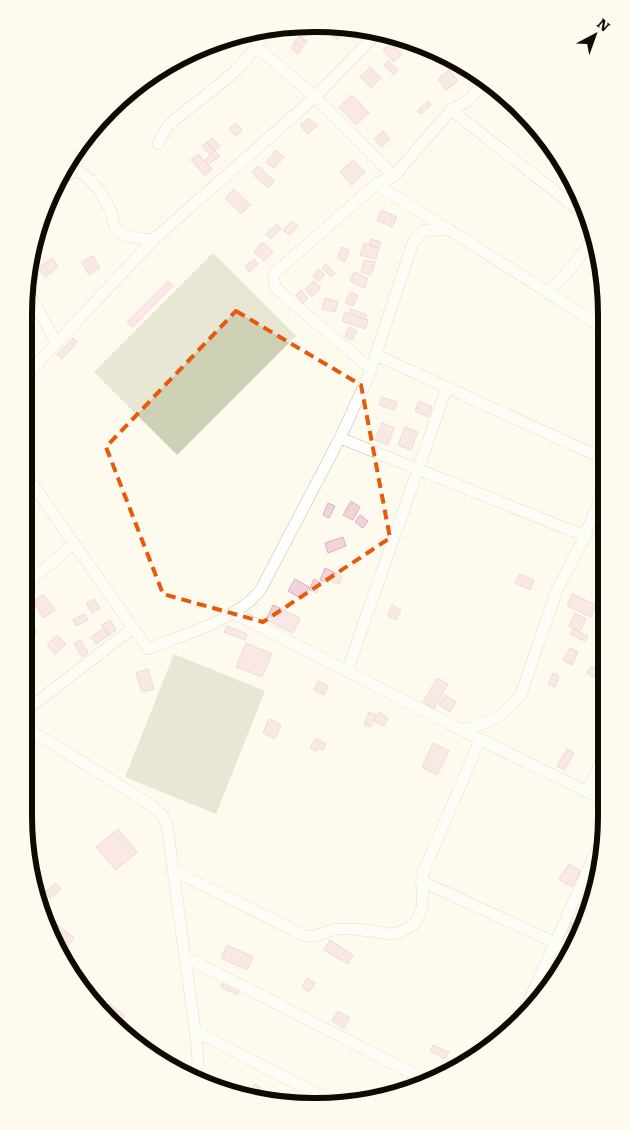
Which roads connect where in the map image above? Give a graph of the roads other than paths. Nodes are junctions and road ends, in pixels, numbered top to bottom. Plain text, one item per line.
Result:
1 (262, 38) edge
2 (372, 38) edge
3 (258, 47) junction
4 (481, 86) edge
5 (315, 98) junction
6 (451, 110) junction
7 (158, 144) dead end
8 (70, 173) edge
9 (394, 176) junction
10 (376, 184) junction
11 (577, 208) edge
12 (449, 230) junction
13 (153, 240) junction
14 (589, 245) edge
15 (548, 293) junction
16 (33, 300) edge
17 (598, 324) edge
18 (57, 344) junction
19 (376, 355) junction
20 (371, 369) junction
21 (32, 370) edge
22 (447, 387) junction
23 (340, 438) junction
24 (598, 456) edge
25 (418, 469) junction
26 (32, 484) edge
27 (598, 503) edge
28 (585, 536) junction
29 (74, 544) junction
30 (32, 579) edge
31 (234, 613) junction
32 (133, 628) junction
33 (347, 671) junction
34 (32, 706) edge
35 (461, 730) junction
36 (32, 731) edge
37 (480, 740) junction
38 (598, 768) edge
39 (588, 792) junction
40 (598, 797) edge
41 (595, 855) edge
42 (174, 871) junction
43 (421, 881) junction
44 (554, 943) junction
45 (564, 947) edge
46 (186, 957) junction
47 (530, 997) edge
48 (195, 1031) junction
49 (196, 1071) edge
50 (420, 1077) edge
51 (324, 1098) edge

1 - 3 street
2 - 5 street
3 - 5 street
3 - 7 street
4 - 6 street
5 - 9 street
5 - 13 street
6 - 9 street
6 - 11 street
8 - 13 street
9 - 10 street
10 - 12 street
10 - 20 street
12 - 15 street
12 - 19 street
13 - 18 street
14 - 15 street
15 - 17 street
16 - 18 street
18 - 21 street
19 - 20 street
19 - 22 street
20 - 23 street
22 - 24 street
22 - 25 street
23 - 25 street
23 - 31 street
25 - 28 street
25 - 33 street
26 - 29 street
27 - 28 street
28 - 35 street
29 - 30 street
29 - 32 street
31 - 32 street
31 - 33 street
32 - 34 street
33 - 35 street
35 - 37 street
36 - 42 street
37 - 39 street
37 - 43 street
38 - 39 street
39 - 40 street
41 - 44 street
42 - 43 street
42 - 46 street
43 - 44 street
44 - 45 street
44 - 47 street
46 - 48 street
46 - 50 street
48 - 49 street
48 - 51 street

